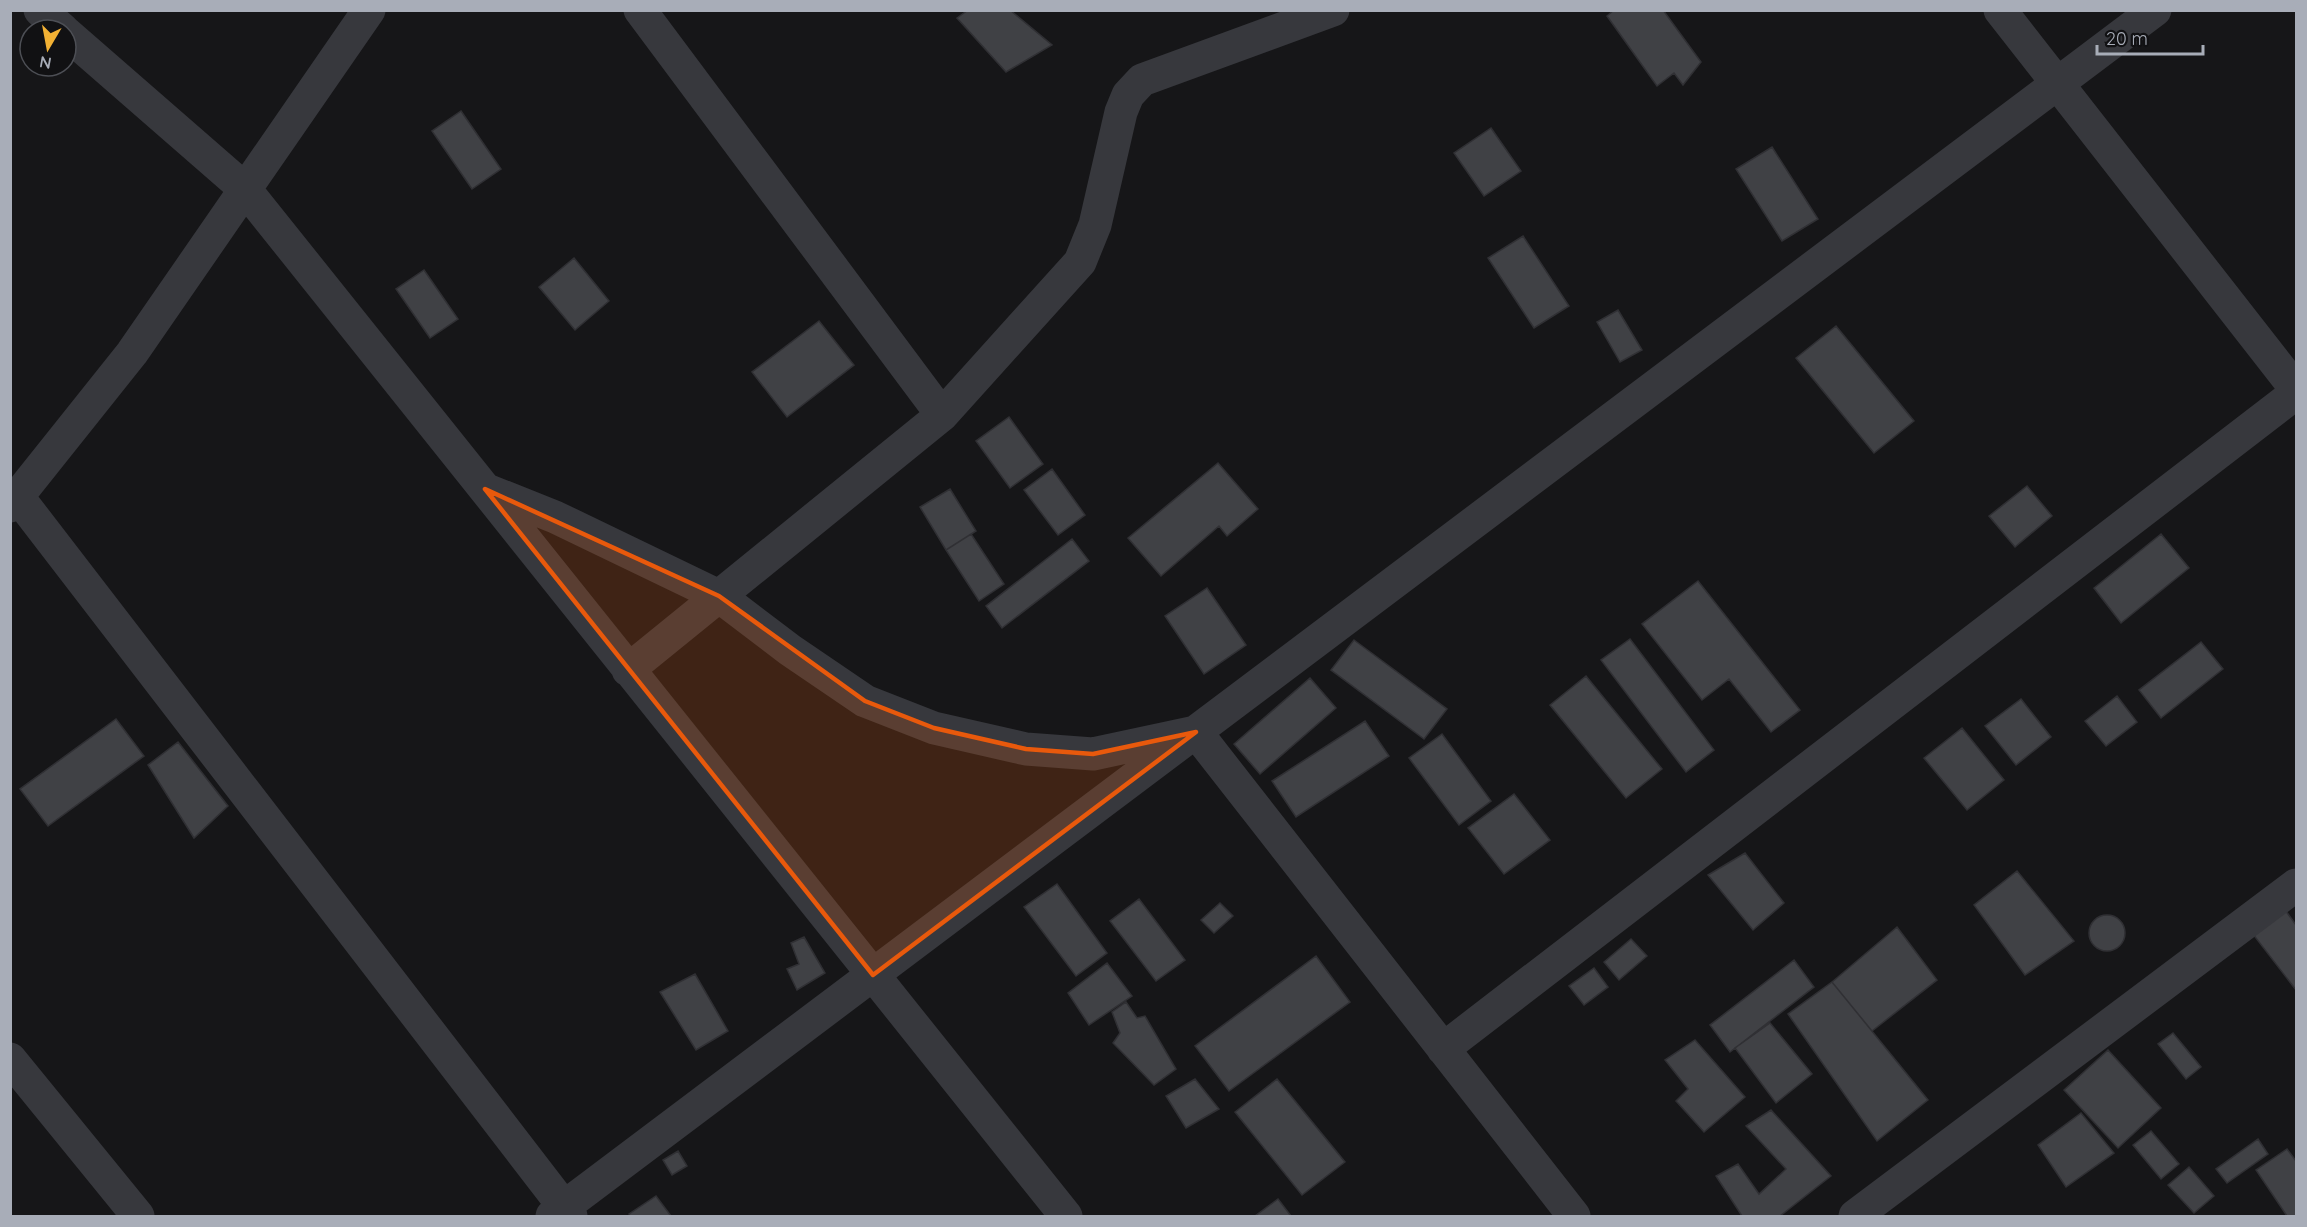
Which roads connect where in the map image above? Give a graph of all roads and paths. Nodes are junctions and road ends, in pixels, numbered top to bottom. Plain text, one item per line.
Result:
1 (369, 10) edge
2 (640, 10) edge
3 (1333, 10) edge
4 (2000, 10) edge
5 (2155, 10) edge
6 (78, 43) edge
7 (2057, 84) junction
8 (245, 189) junction
9 (2296, 389) edge
10 (2296, 393) edge
11 (942, 415) junction
12 (484, 489) junction
13 (14, 502) edge
14 (719, 596) junction
15 (628, 670) junction
16 (1196, 732) junction
17 (2296, 885) edge
18 (873, 975) junction
19 (1443, 1049) junction
20 (10, 1059) edge
21 (563, 1214) edge
22 (138, 1216) edge
23 (1066, 1216) edge
24 (1574, 1216) edge
25 (1855, 1216) edge

1 - 8 street
2 - 11 street
3 - 11 street
4 - 7 street
5 - 7 street
6 - 8 street
7 - 9 street
7 - 16 street
8 - 12 street
8 - 13 street
10 - 19 street
11 - 14 street
12 - 14 street
12 - 15 street
13 - 21 street
14 - 15 street
14 - 16 street
15 - 18 street
16 - 18 street
16 - 19 street
17 - 25 street
18 - 21 street
18 - 23 street
19 - 24 street
20 - 22 street

